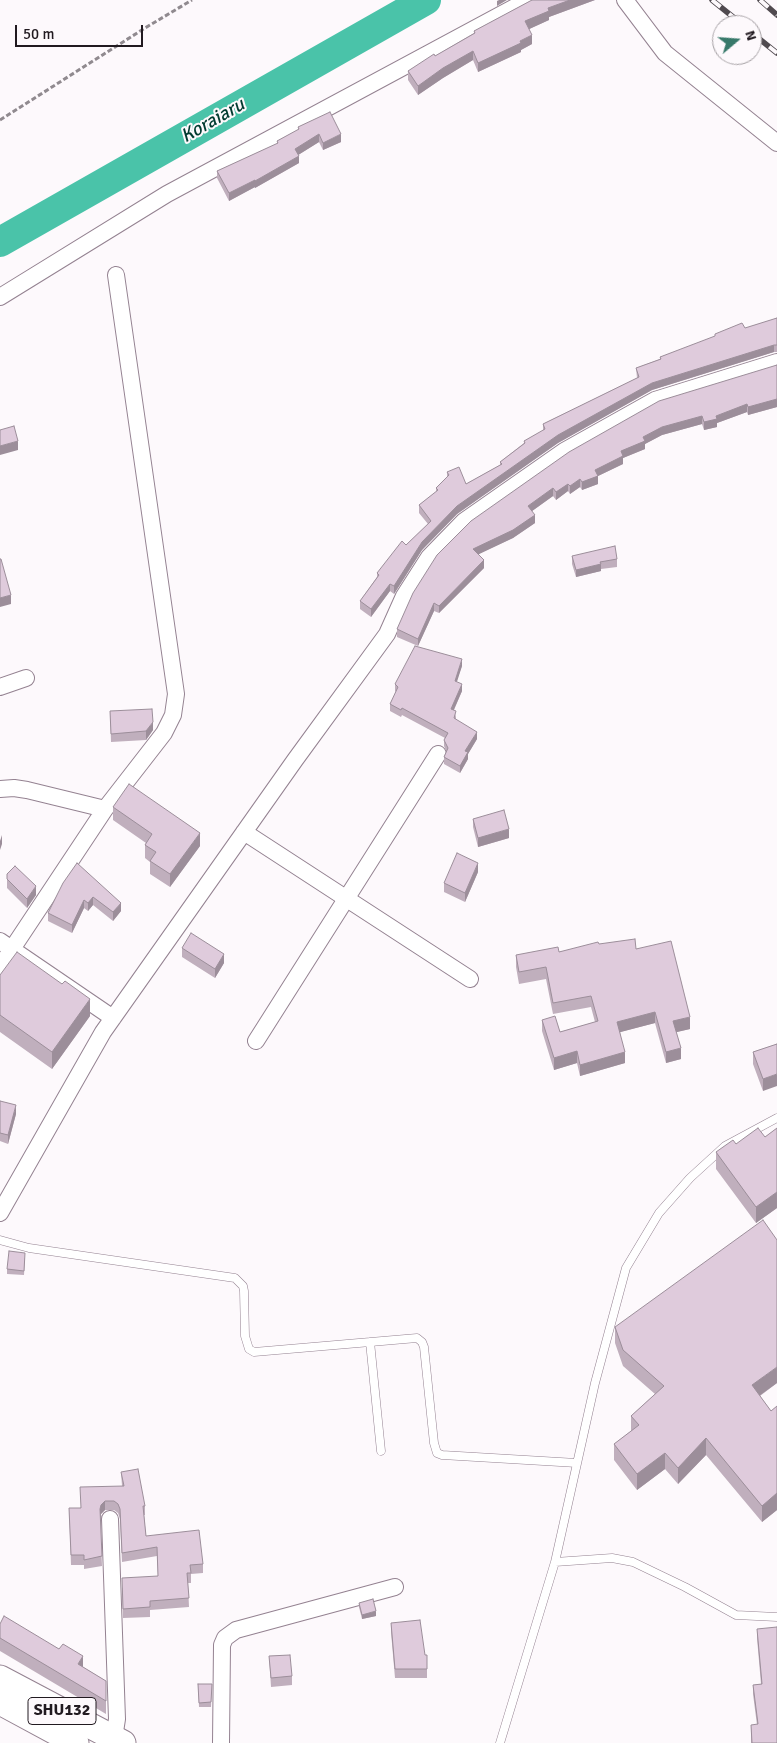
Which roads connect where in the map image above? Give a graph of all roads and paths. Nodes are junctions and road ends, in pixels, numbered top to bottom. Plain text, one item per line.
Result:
1 (192, 0) edge
2 (528, 0) edge
3 (625, 0) edge
4 (0, 120) edge
5 (777, 143) edge
6 (116, 275) dead end
7 (0, 297) edge
8 (777, 362) edge
9 (26, 678) dead end
10 (0, 686) edge
11 (438, 754) dead end
12 (0, 789) edge
13 (105, 809) junction
14 (244, 832) junction
15 (346, 898) junction
16 (6, 945) edge
17 (0, 967) edge
18 (470, 978) dead end
19 (113, 1018) junction
20 (256, 1041) dead end
21 (777, 1118) edge
22 (0, 1213) edge
23 (0, 1240) edge
24 (370, 1342) junction
25 (381, 1451) dead end
26 (577, 1463) junction
27 (110, 1519) dead end
28 (555, 1562) junction
29 (395, 1587) dead end
30 (777, 1617) edge
31 (0, 1678) edge
32 (0, 1702) edge
33 (116, 1741) edge
34 (76, 1743) edge
35 (220, 1743) edge
36 (500, 1743) edge

1 - 4 path
2 - 7 street
3 - 5 street
6 - 13 street
8 - 14 street
9 - 10 street
11 - 15 street
12 - 13 street
13 - 16 street
14 - 15 street
14 - 19 street
15 - 18 street
15 - 20 street
16 - 17 street
16 - 19 street
19 - 22 street
21 - 26 lane
23 - 24 lane
24 - 25 lane
24 - 26 lane
26 - 28 lane
27 - 33 street
28 - 30 lane
28 - 36 lane
29 - 35 street
31 - 33 main road, SHU132
32 - 34 main road, SHU132

